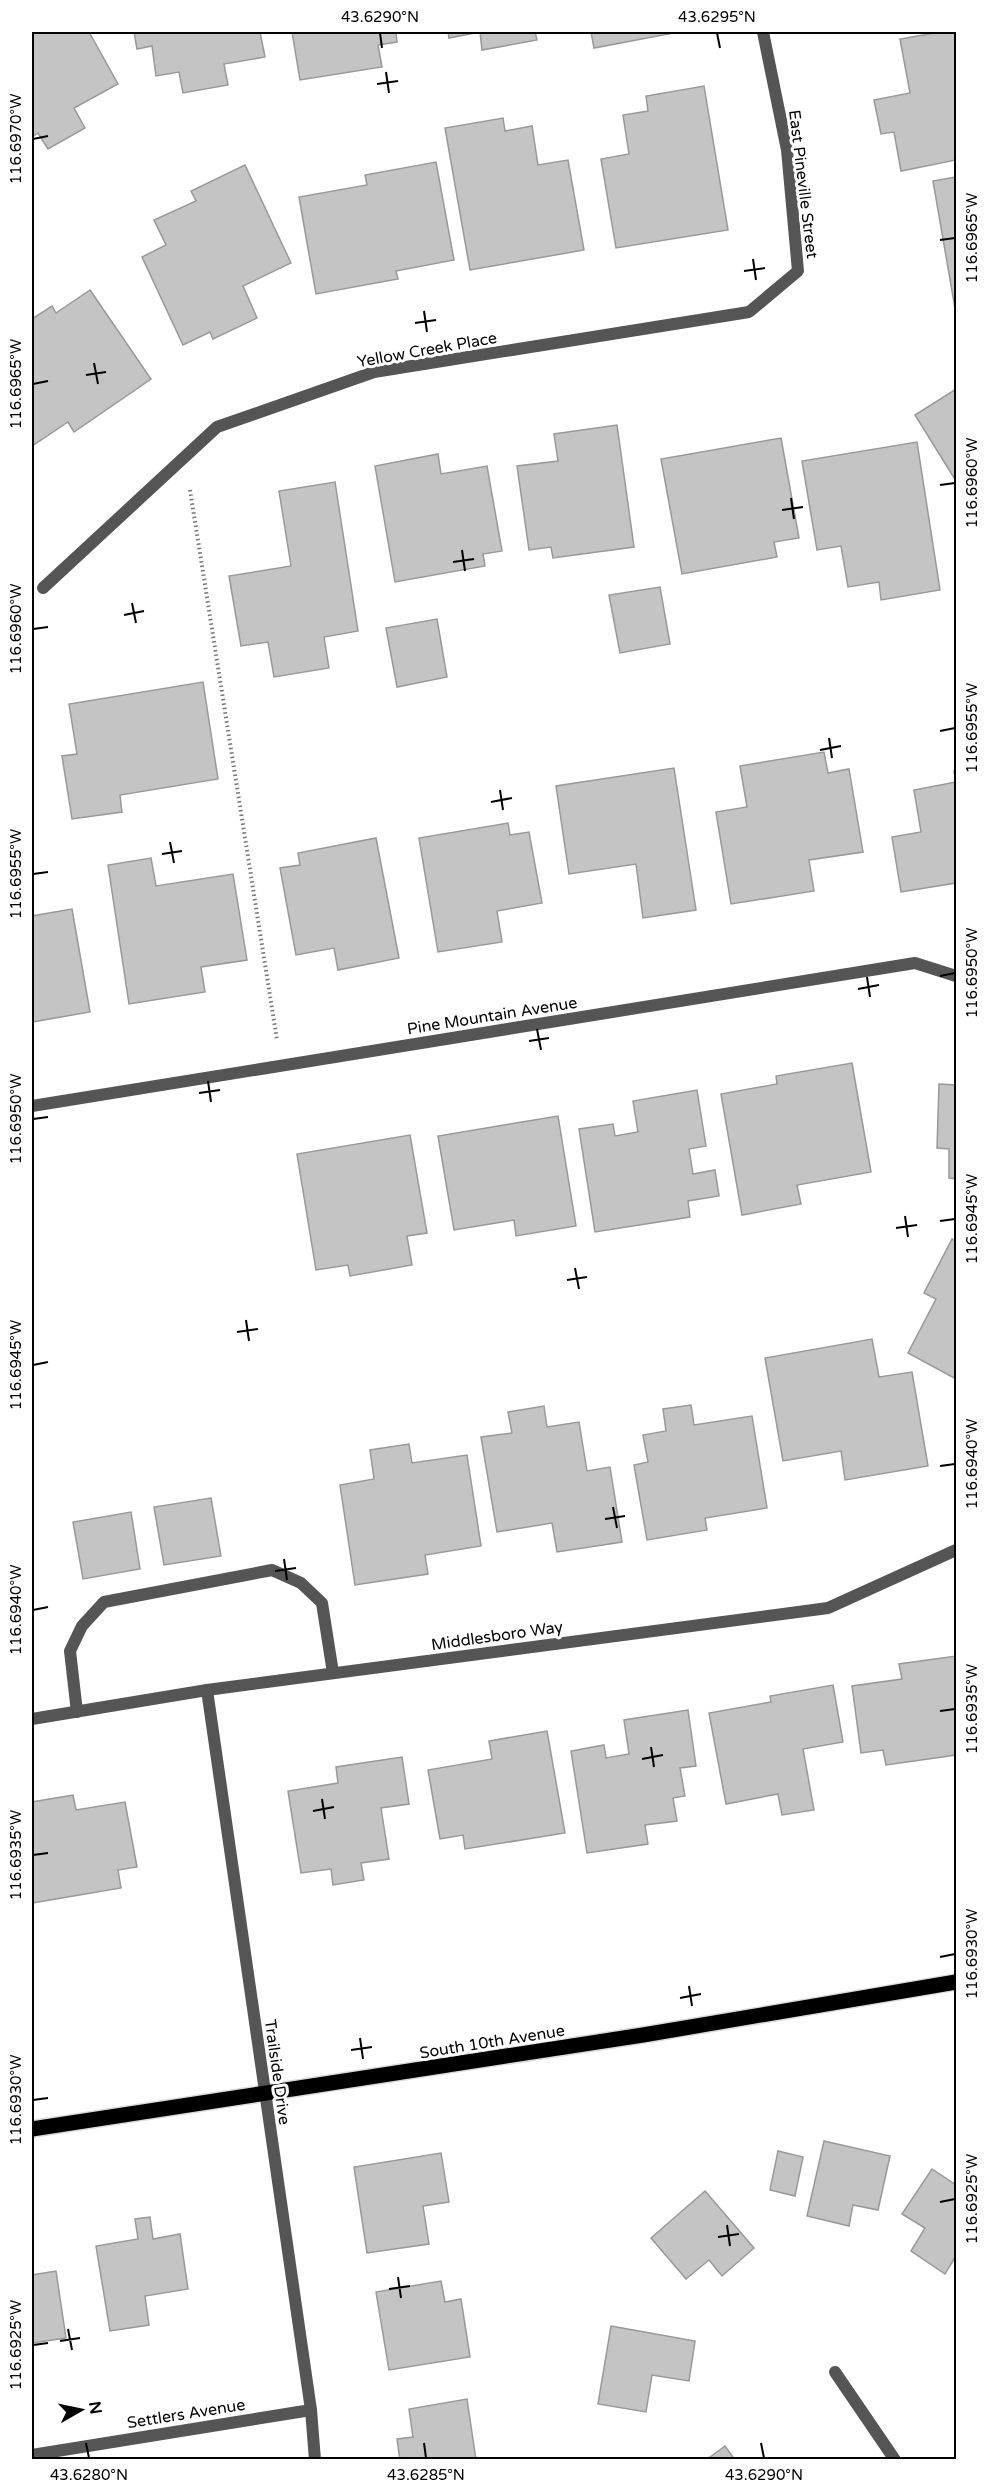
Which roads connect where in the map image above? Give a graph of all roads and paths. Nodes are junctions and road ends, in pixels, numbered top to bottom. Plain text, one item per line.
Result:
1 (763, 32) edge
2 (798, 271) joint
3 (184, 457) junction
4 (43, 588) dead end
5 (957, 976) edge
6 (281, 1066) junction
7 (32, 1106) edge
8 (957, 1550) edge
9 (333, 1673) junction
10 (207, 1690) junction
11 (76, 1712) junction
12 (32, 1719) edge
13 (957, 1982) edge
14 (265, 2094) junction
15 (32, 2129) edge
16 (835, 2372) dead end
17 (311, 2410) junction
18 (32, 2454) edge
19 (315, 2460) edge
20 (895, 2460) edge

1 - 2 street, East Pineville Street
2 - 3 street, Yellow Creek Place
3 - 4 street, Yellow Creek Place
3 - 6 path
5 - 6 street, Pine Mountain Avenue
6 - 7 street, Pine Mountain Avenue
8 - 9 street, Middlesboro Way
9 - 10 street, Middlesboro Way
9 - 11 street
10 - 11 street, Middlesboro Way
10 - 14 street, Trailside Drive
11 - 12 street, Middlesboro Way
13 - 14 main road, South 10th Avenue
14 - 15 main road, South 10th Avenue
14 - 17 street, Trailside Drive
16 - 20 street
17 - 18 street, Settlers Avenue
17 - 19 street, Trailside Drive

